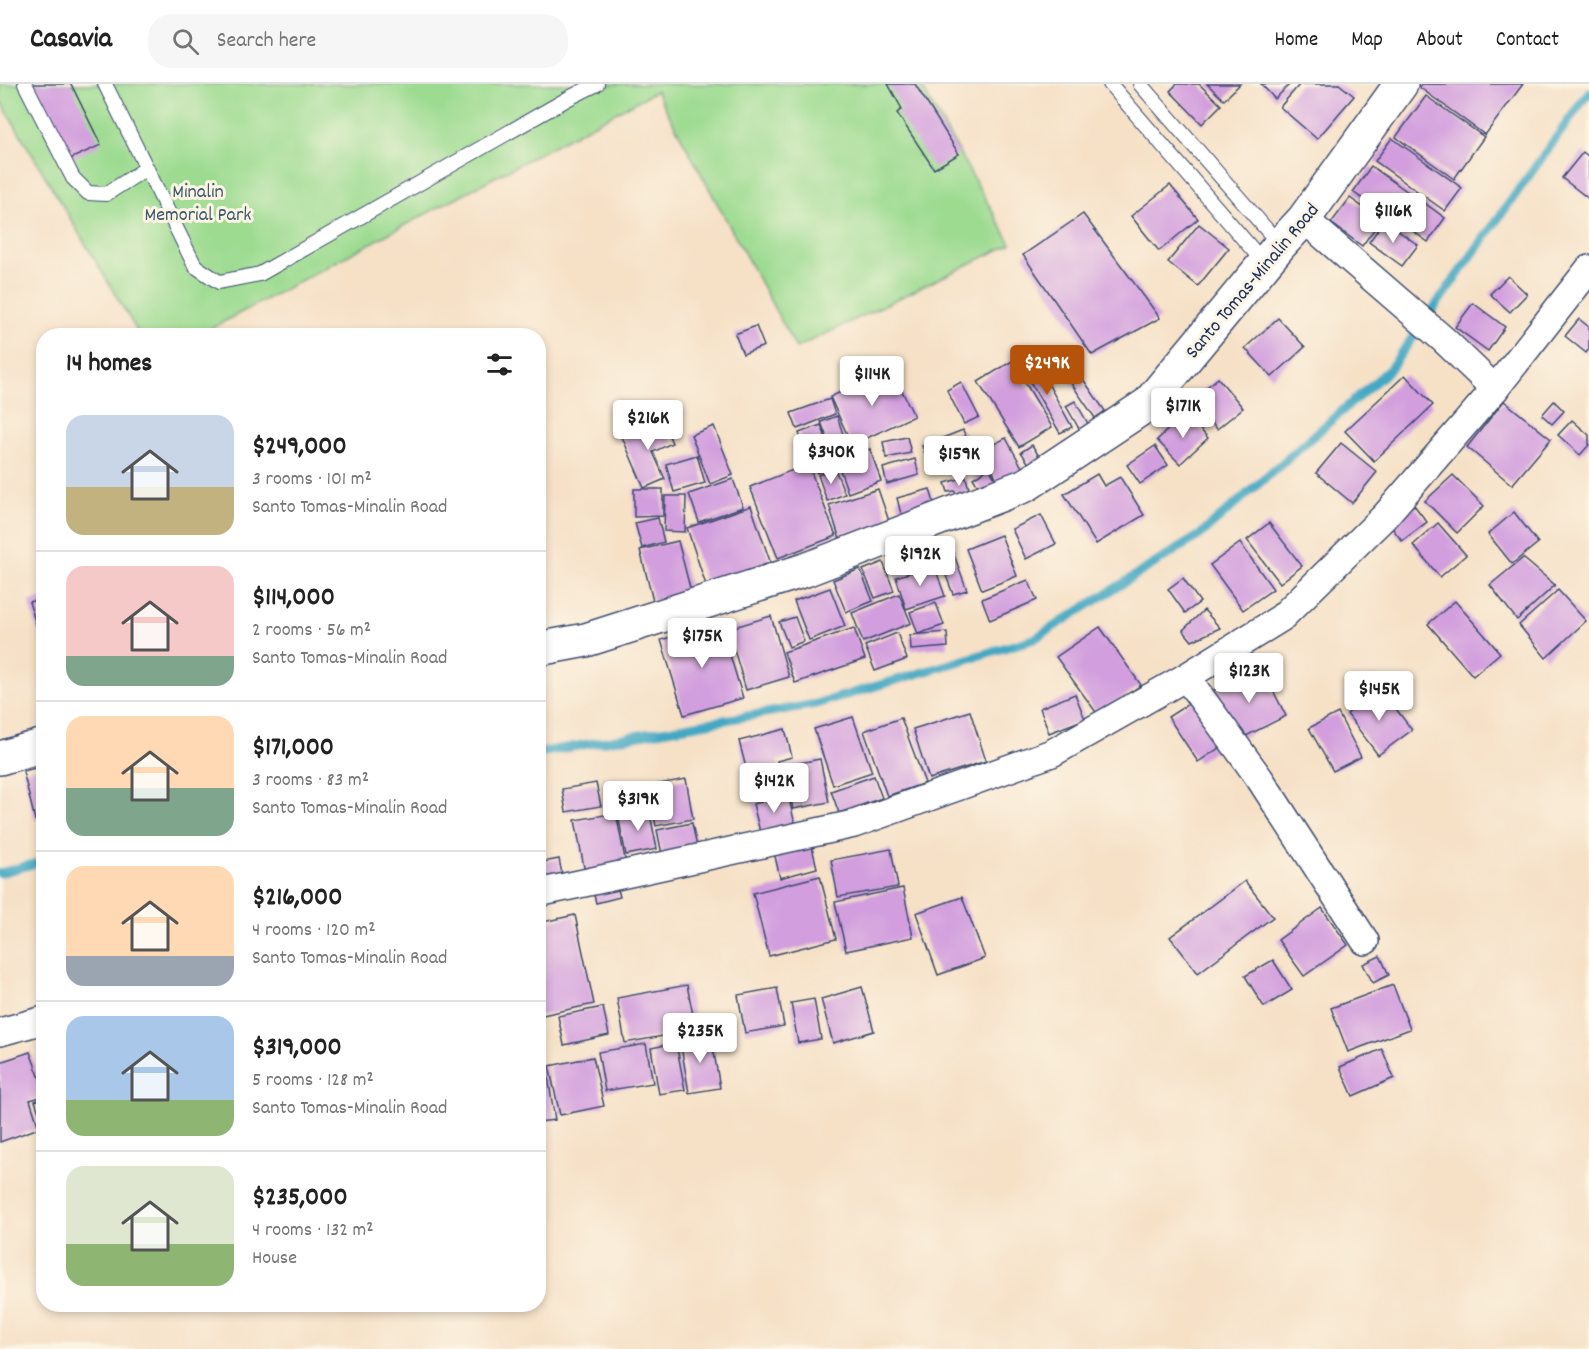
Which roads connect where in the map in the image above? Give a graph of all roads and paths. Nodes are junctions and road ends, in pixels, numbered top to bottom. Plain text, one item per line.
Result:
1 (25, 84) edge
2 (105, 84) edge
3 (597, 84) edge
4 (1110, 84) edge
5 (1140, 84) edge
6 (1401, 84) edge
7 (147, 168) junction
8 (1304, 219) junction
9 (1272, 255) junction
10 (1589, 269) edge
11 (1495, 389) junction
12 (546, 648) edge
13 (1186, 677) junction
14 (36, 747) edge
15 (0, 758) edge
16 (546, 891) edge
17 (1365, 941) dead end
18 (36, 1022) edge
19 (0, 1032) edge

1 - 7 lane
2 - 7 lane
3 - 7 lane
4 - 9 lane
5 - 9 lane
6 - 8 street, Santo Tomas-Minalin Road
8 - 9 street, Santo Tomas-Minalin Road
8 - 11 street
9 - 12 street, Santo Tomas-Minalin Road
10 - 11 street
11 - 13 street
13 - 16 street
13 - 17 street
14 - 15 street
18 - 19 street

